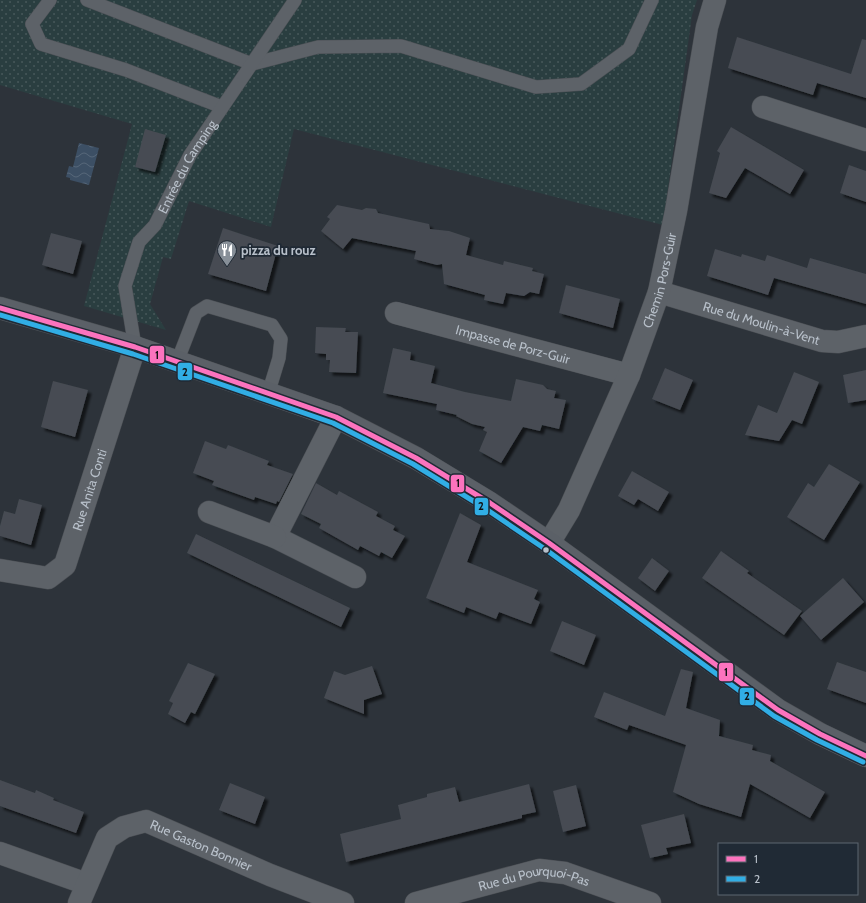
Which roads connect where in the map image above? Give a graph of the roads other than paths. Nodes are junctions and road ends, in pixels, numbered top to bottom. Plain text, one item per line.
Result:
1 (50, 0) edge
2 (87, 0) edge
3 (295, 0) edge
4 (652, 0) edge
5 (715, 0) edge
6 (252, 64) junction
7 (222, 107) junction
8 (763, 107) dead end
9 (866, 140) edge
10 (659, 292) junction
11 (0, 308) edge
12 (396, 313) dead end
13 (866, 336) edge
14 (135, 347) junction
15 (177, 362) junction
16 (629, 375) junction
17 (268, 394) junction
18 (336, 417) junction
19 (209, 512) dead end
20 (275, 537) junction
21 (549, 543) junction
22 (0, 570) edge
23 (355, 577) dead end
24 (866, 756) edge
25 (0, 853) edge
26 (83, 894) edge
27 (343, 903) edge
28 (416, 903) edge
29 (650, 903) edge

1 - 7 lane
2 - 6 lane
3 - 6 lane, Entrée du Camping
4 - 6 lane
5 - 10 street, Chemin Pors-Guir
6 - 7 lane, Entrée du Camping
7 - 14 lane, Entrée du Camping
8 - 9 street
10 - 13 street, Rue du Moulin-à-Vent
10 - 16 street, Chemin Pors-Guir
11 - 14 main road
12 - 16 street, Impasse de Porz-Guir
14 - 15 main road
14 - 22 street, Rue Anita Conti
15 - 17 main road
15 - 17 lane
16 - 21 street, Chemin Pors-Guir
17 - 18 main road
18 - 20 street
18 - 21 main road
19 - 20 street
20 - 23 street
21 - 24 main road
25 - 26 street, Rue Gaston Bonnier
26 - 27 street, Rue Gaston Bonnier
28 - 29 street, Rue du Pourquoi-Pas

